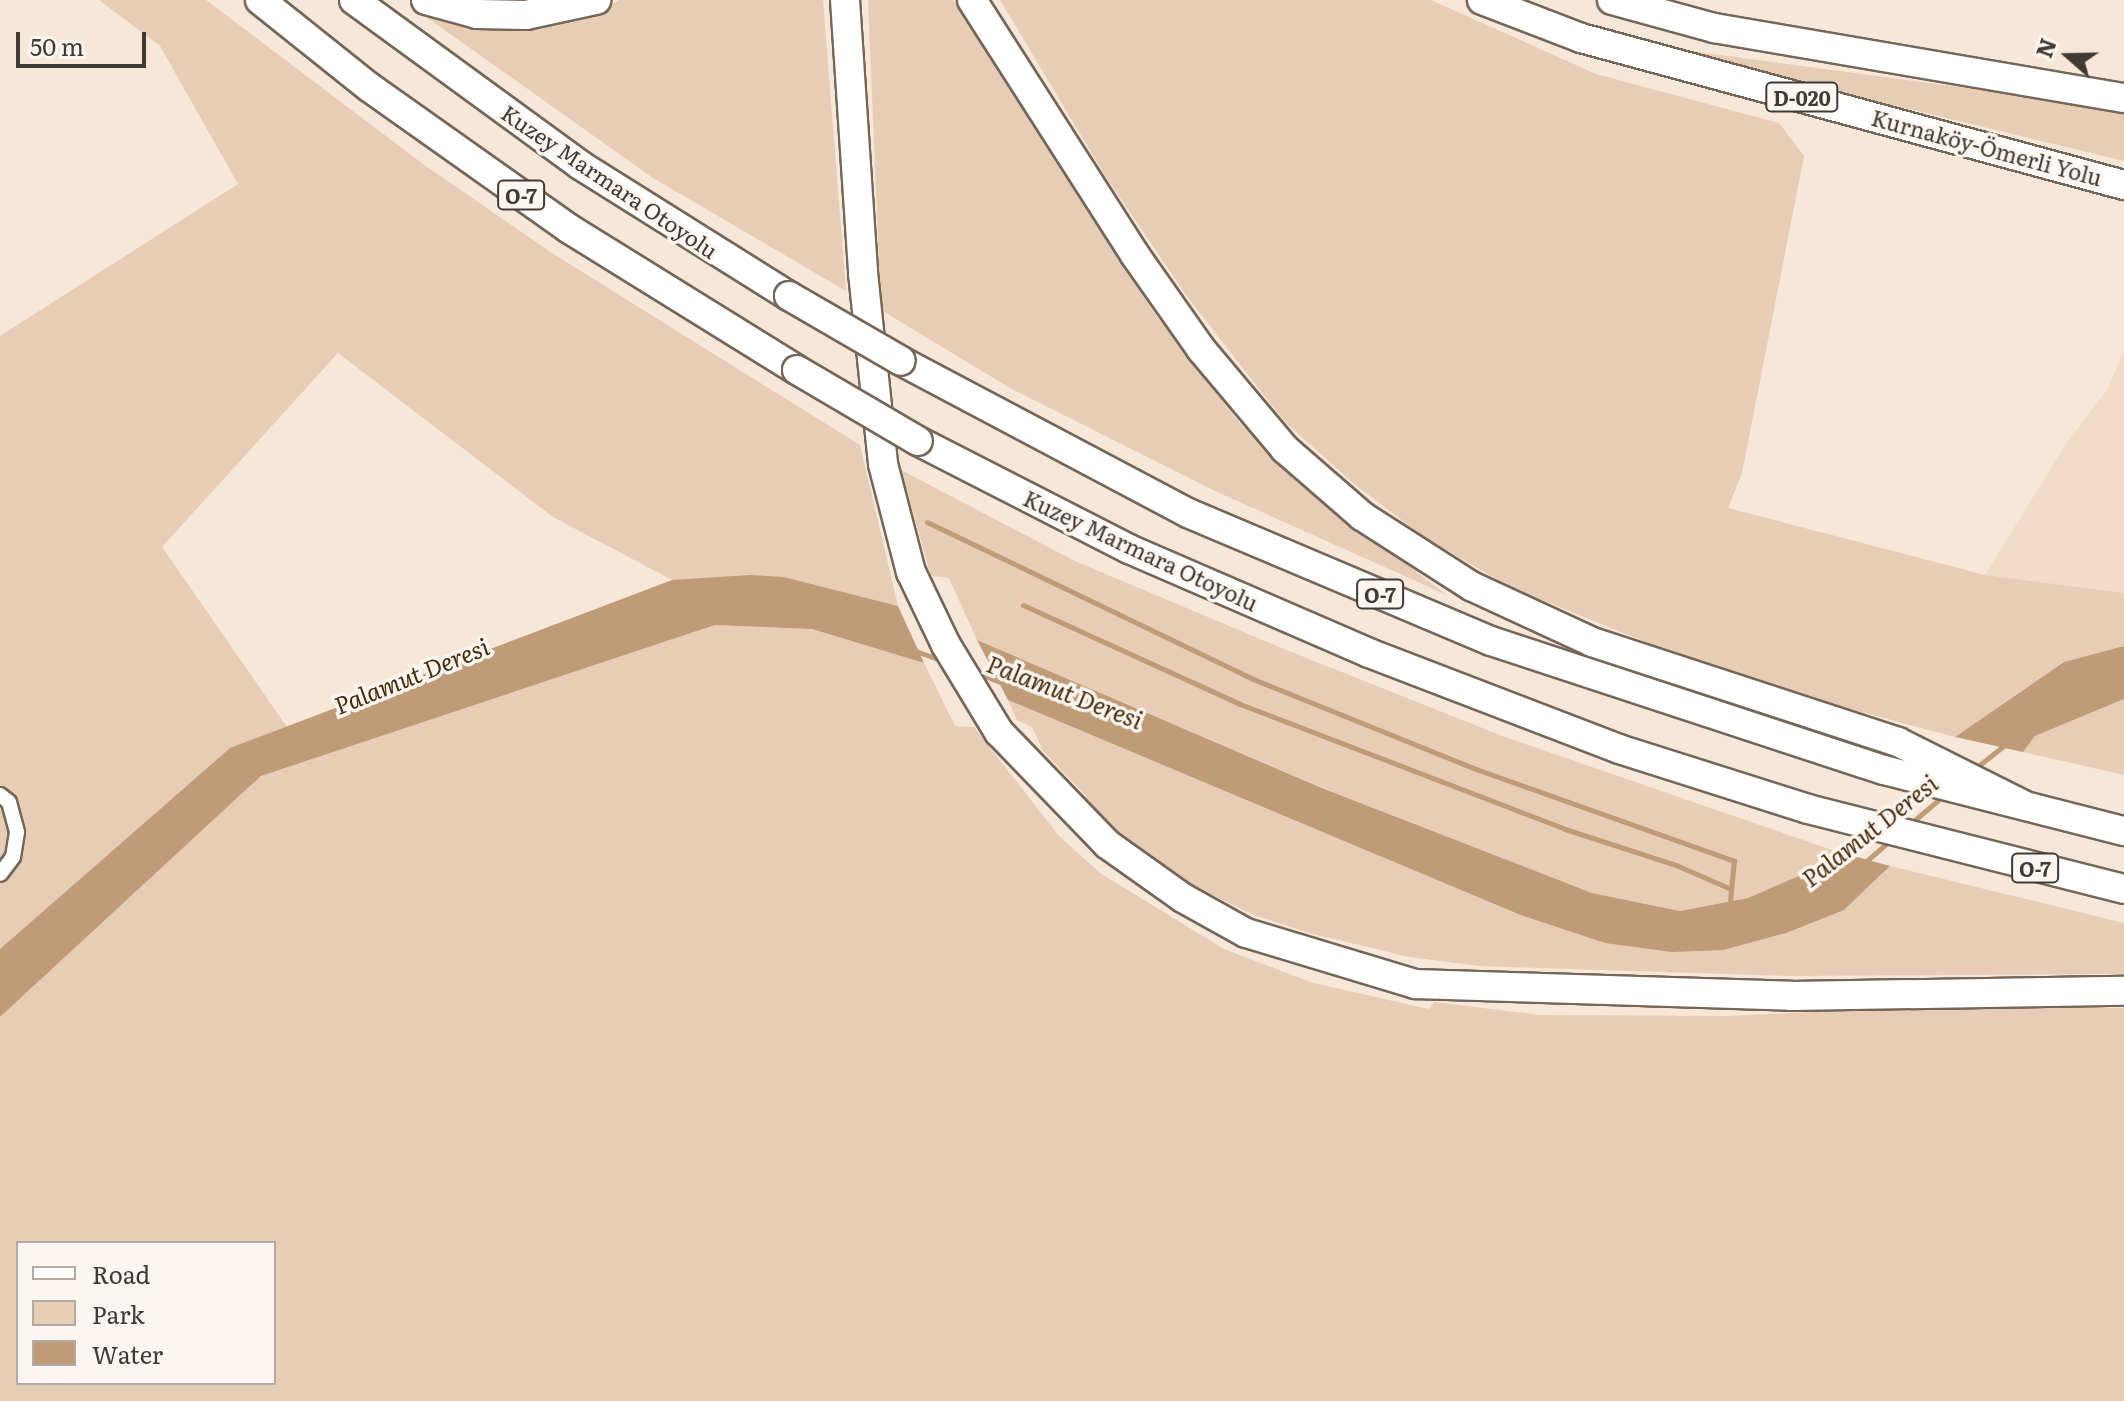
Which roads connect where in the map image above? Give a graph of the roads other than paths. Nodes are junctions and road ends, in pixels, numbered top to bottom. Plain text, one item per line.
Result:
1 (260, 0) edge
2 (354, 0) edge
3 (426, 0) edge
4 (596, 0) edge
5 (845, 0) edge
6 (972, 0) edge
7 (1482, 0) edge
8 (1612, 0) edge
9 (2124, 98) edge
10 (2124, 185) edge
11 (0, 795) edge
12 (2024, 805) junction
13 (2124, 831) edge
14 (0, 874) edge
15 (2124, 889) edge
16 (2124, 991) edge

1 - 15 highway, Kuzey Marmara Otoyolu / O-7, bridge
2 - 12 highway, Kuzey Marmara Otoyolu / O-7, bridge
3 - 4 highway
5 - 16 highway
6 - 12 highway
7 - 10 highway, Kurnaköy-Ömerli Yolu / D-020
8 - 9 highway
11 - 14 street
12 - 13 highway, Kuzey Marmara Otoyolu / O-7

